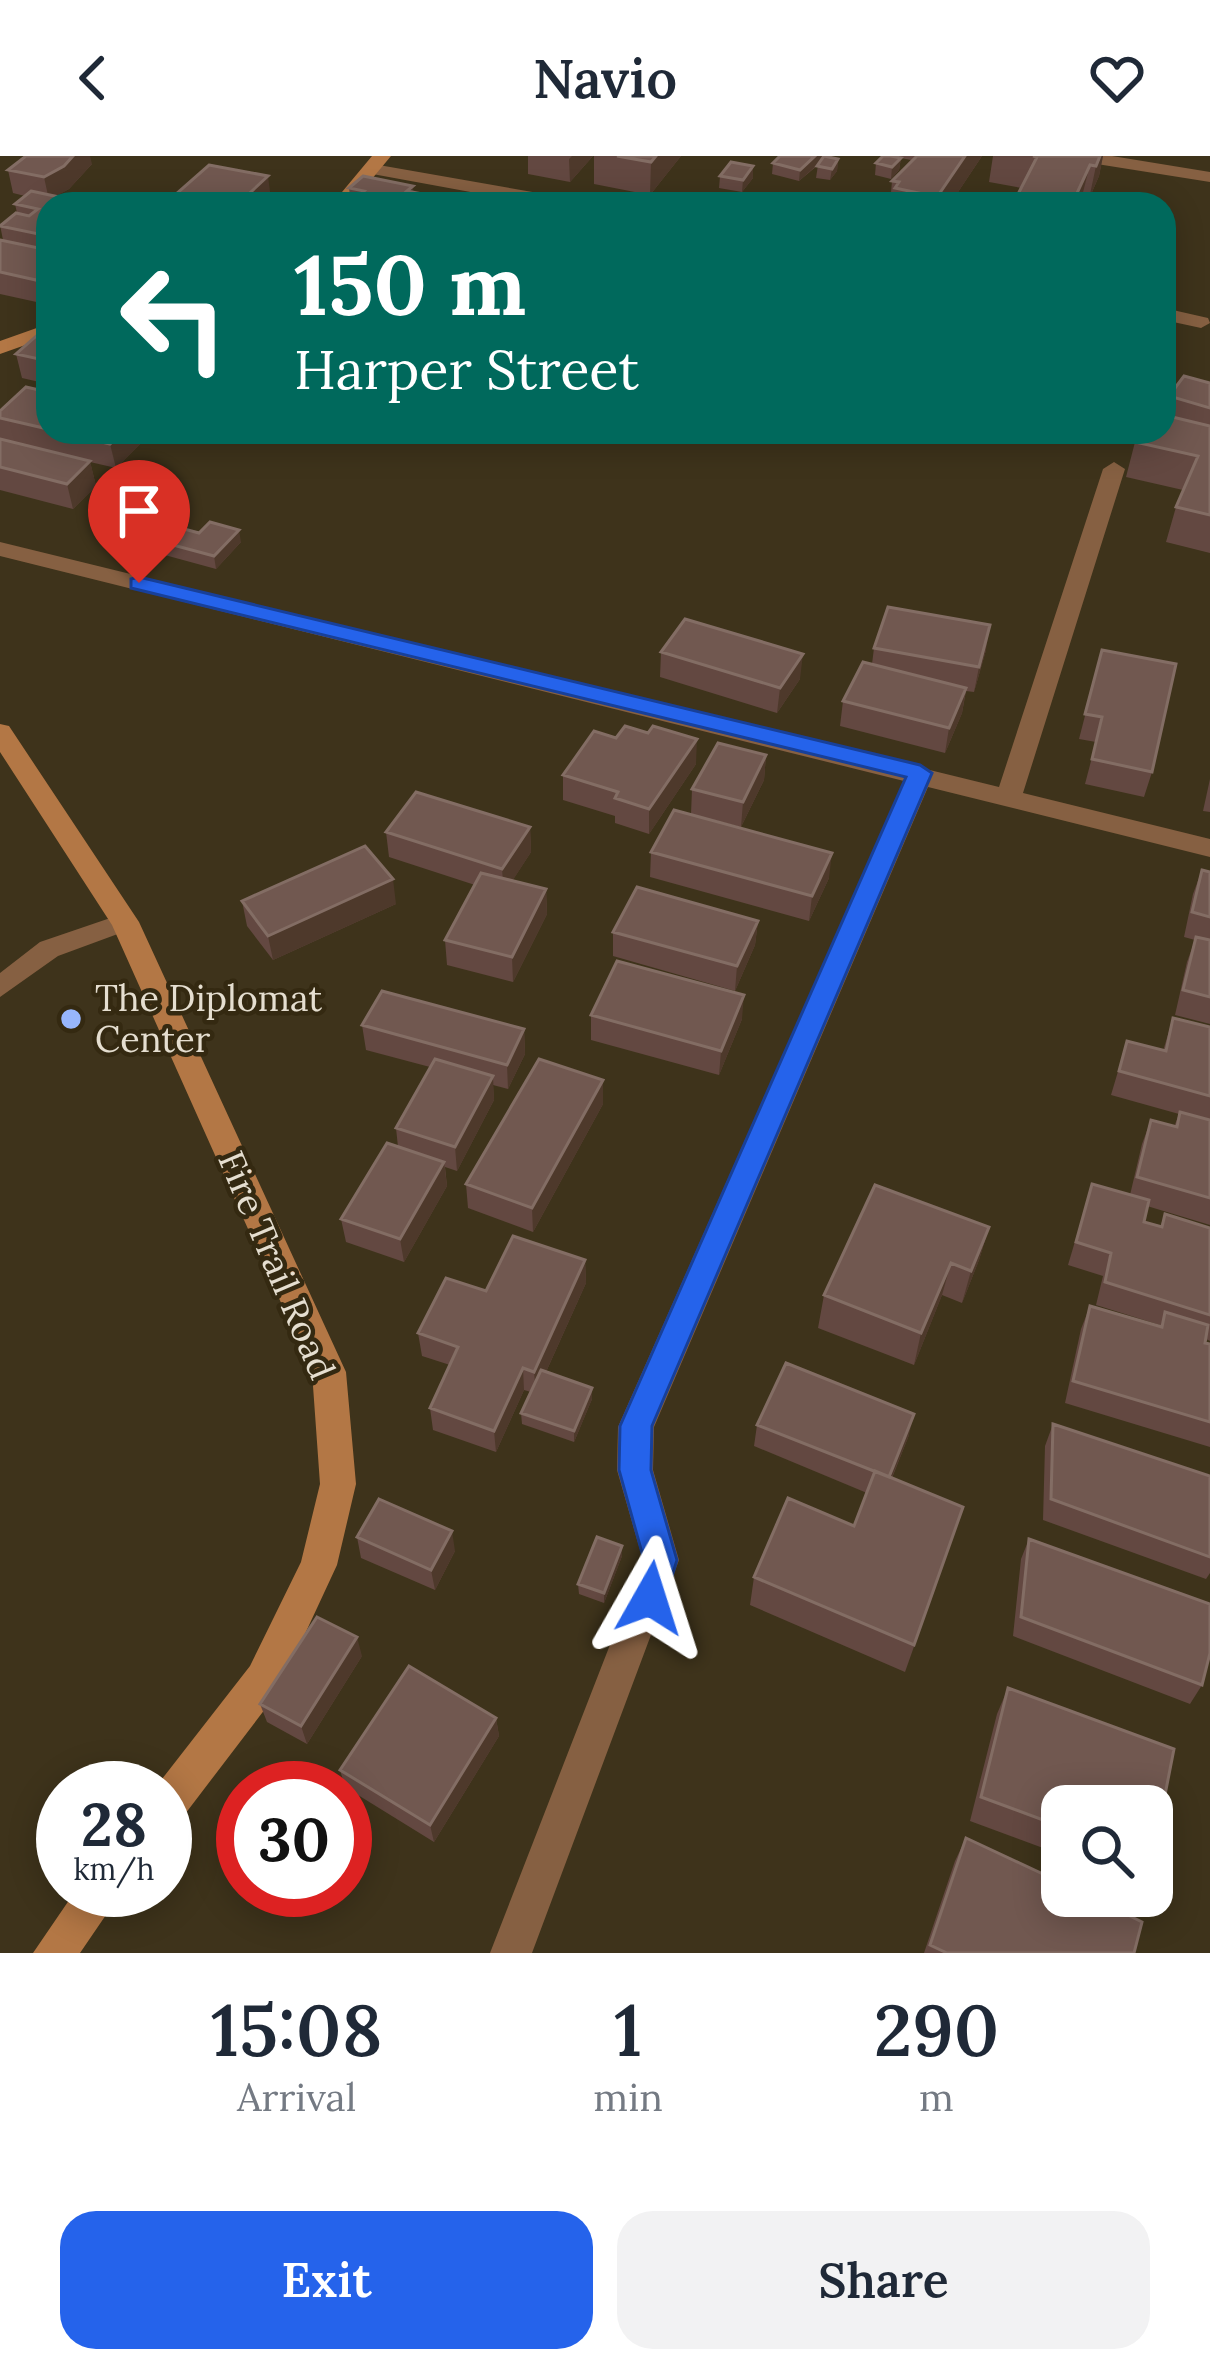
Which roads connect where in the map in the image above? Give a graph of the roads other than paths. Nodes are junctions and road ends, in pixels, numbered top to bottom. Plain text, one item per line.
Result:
1 (1078, 156) edge
2 (378, 163) edge
3 (1210, 178) edge
4 (352, 192) edge
5 (512, 192) edge
6 (1176, 317) edge
7 (1201, 322) dead end
8 (36, 334) edge
9 (0, 348) edge
10 (1114, 469) dead end
11 (0, 549) edge
12 (0, 732) edge
13 (920, 773) junction
14 (1009, 796) junction
15 (1210, 848) edge
16 (125, 922) junction
17 (0, 988) edge
18 (192, 1773) edge
19 (81, 1917) edge
20 (54, 1953) edge
21 (511, 1953) edge

1 - 3 street
2 - 4 street
2 - 5 street
6 - 7 street
8 - 9 street
10 - 14 street
11 - 13 street
12 - 16 street, Fire Trail Road
13 - 14 street
13 - 21 street
14 - 15 street
16 - 17 lane
16 - 18 street, Fire Trail Road
19 - 20 street

